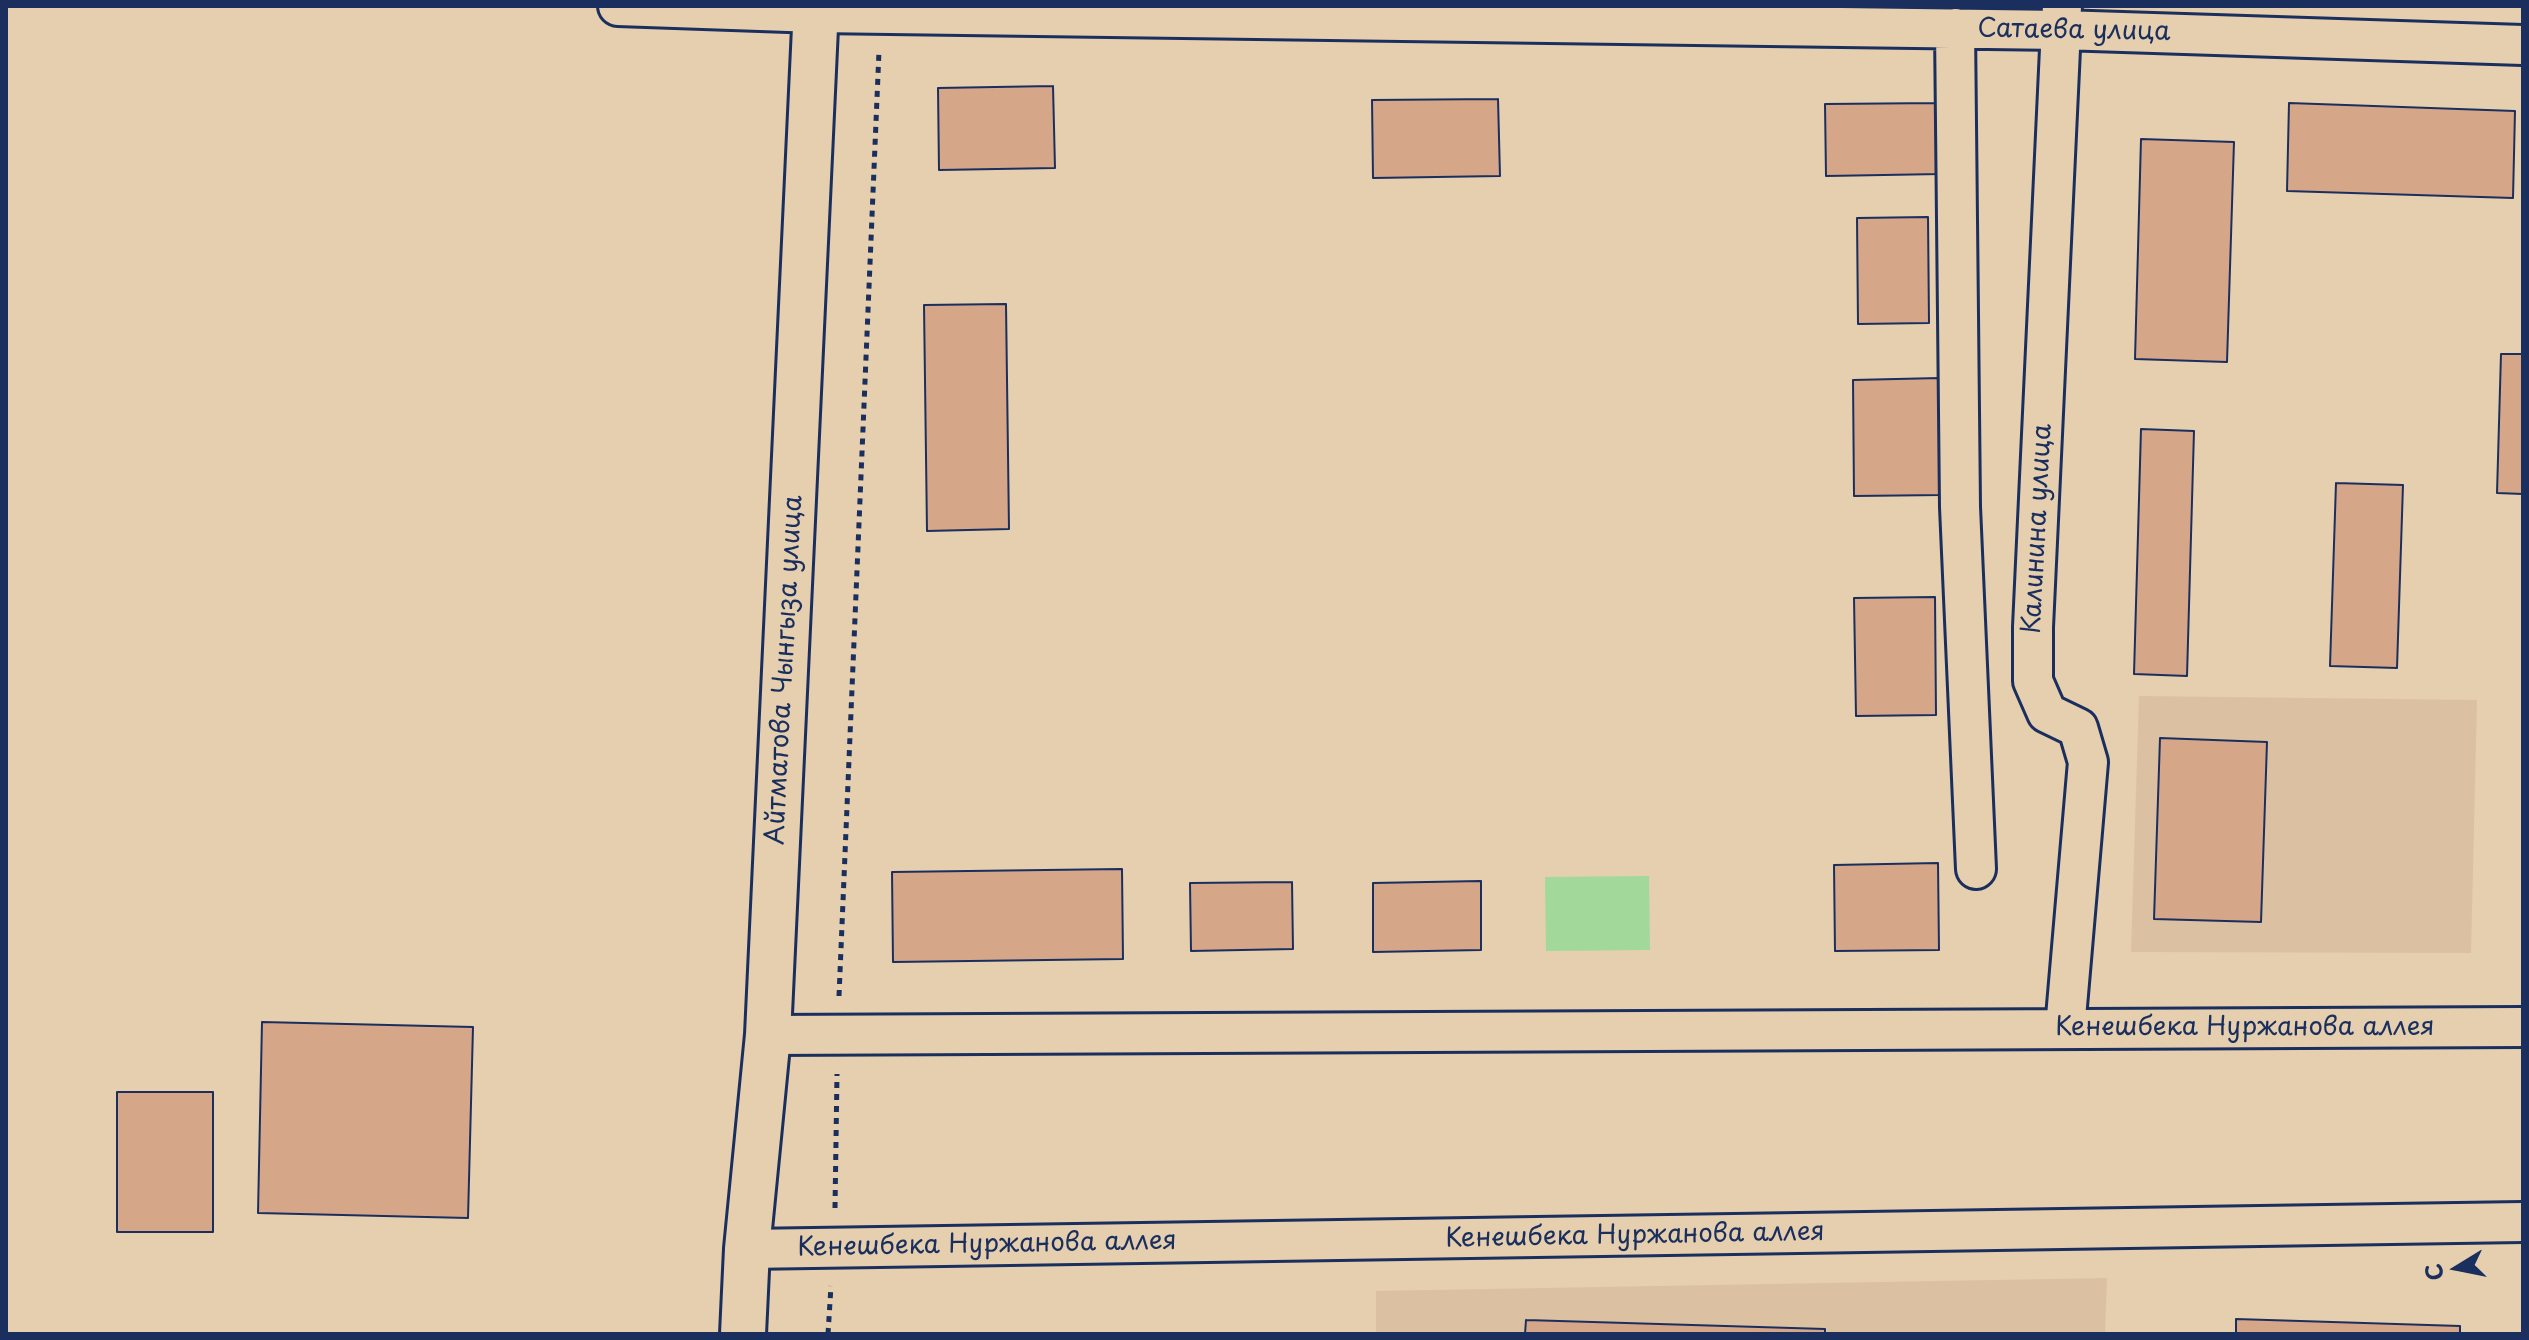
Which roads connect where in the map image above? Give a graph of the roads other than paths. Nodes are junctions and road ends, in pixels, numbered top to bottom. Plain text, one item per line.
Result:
1 (618, 6) edge
2 (817, 10) edge
3 (1558, 15) edge
4 (2062, 18) edge
5 (1955, 28) junction
6 (2523, 45) edge
7 (1976, 869) dead end
8 (2523, 1027) edge
9 (2065, 1029) junction
10 (768, 1035) junction
11 (2523, 1222) edge
12 (747, 1249) junction
13 (743, 1334) edge

1 - 2 street, Сатаева улица
2 - 3 street, Сатаева улица
2 - 10 highway, Айтматова Чынгыза улица
3 - 5 street, Сатаева улица
4 - 5 street, Сатаева улица
4 - 6 street, Сатаева улица
4 - 9 street, Калинина улица
5 - 7 street
8 - 9 street, Кенешбека Нуржанова аллея
9 - 10 street, Кенешбека Нуржанова аллея
10 - 12 highway, Айтматова Чынгыза улица
11 - 12 street, Кенешбека Нуржанова аллея
12 - 13 highway, Айтматова Чынгыза улица

